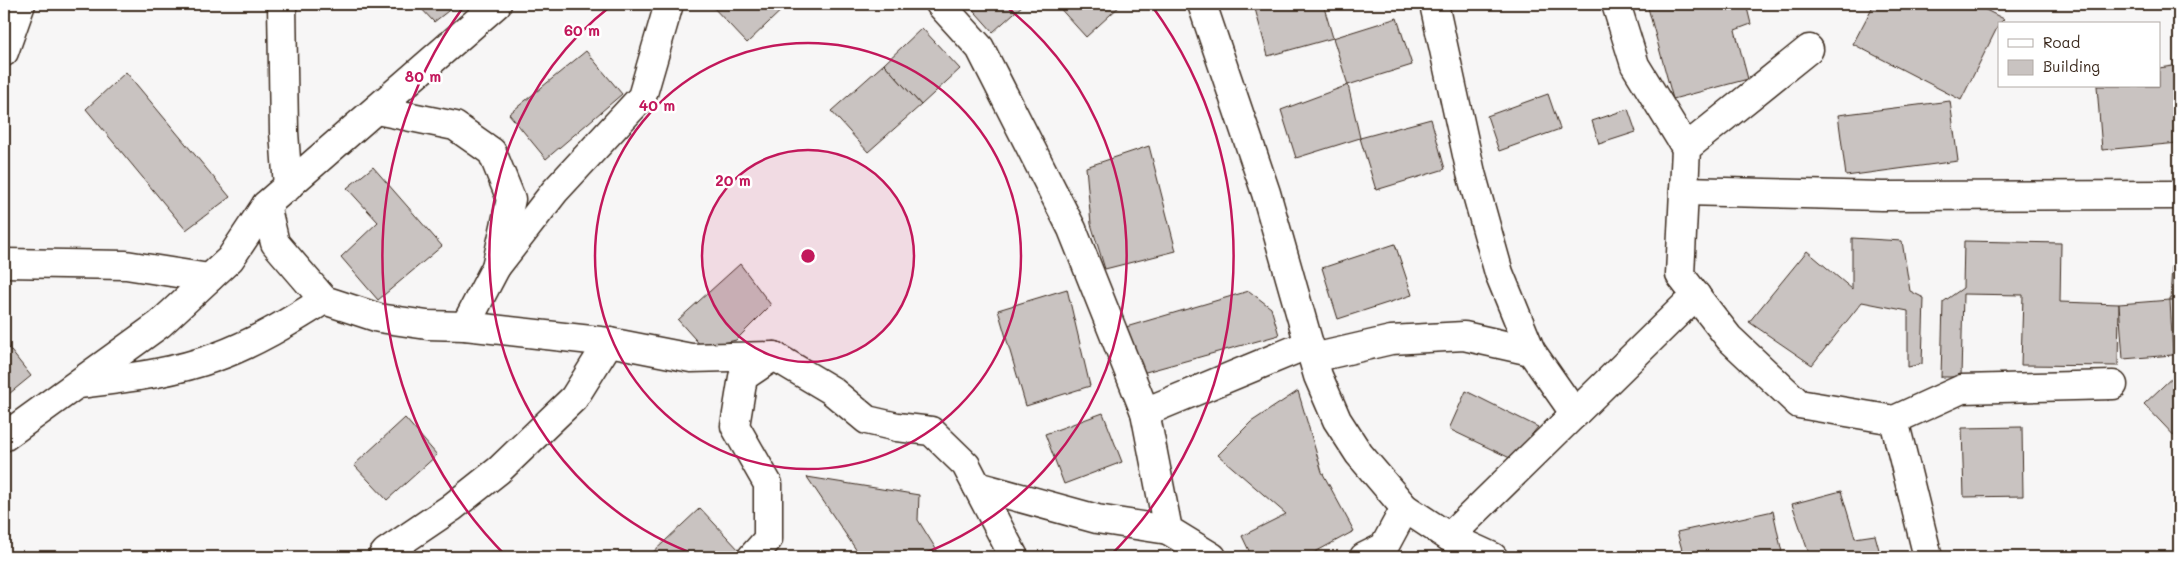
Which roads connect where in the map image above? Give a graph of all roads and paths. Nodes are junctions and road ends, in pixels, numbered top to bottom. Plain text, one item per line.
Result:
1 (21, 4) edge
2 (282, 4) edge
3 (497, 4) edge
4 (669, 4) edge
5 (940, 4) edge
6 (1202, 4) edge
7 (1434, 4) edge
8 (1616, 4) edge
9 (1809, 49) dead end
10 (4, 52) edge
11 (377, 110) junction
12 (1686, 148) junction
13 (288, 187) junction
14 (1684, 191) junction
15 (2179, 195) edge
16 (266, 205) junction
17 (4, 263) edge
18 (496, 267) junction
19 (209, 278) junction
20 (1696, 295) junction
21 (324, 300) junction
22 (465, 326) junction
23 (609, 342) junction
24 (1311, 351) junction
25 (1531, 351) junction
26 (774, 356) junction
27 (77, 384) junction
28 (2113, 385) dead end
29 (1145, 412) junction
30 (1575, 414) junction
31 (1894, 420) junction
32 (4, 437) edge
33 (977, 486) junction
34 (1405, 508) junction
35 (1168, 530) junction
36 (1449, 536) junction
37 (382, 557) edge
38 (752, 557) edge
39 (1014, 557) edge
40 (1212, 557) edge
41 (1364, 557) edge
42 (1493, 557) edge
43 (1928, 557) edge

1 - 10 street
2 - 13 street
3 - 11 street
4 - 18 street
5 - 29 street
6 - 24 street
7 - 25 street
8 - 12 street
9 - 12 street
11 - 13 street
11 - 18 street
12 - 14 street
13 - 16 street
14 - 15 street
14 - 20 street
16 - 19 street
16 - 21 street
17 - 19 street
18 - 22 street
19 - 27 street
20 - 30 street
20 - 31 street
21 - 22 street
21 - 27 street
22 - 23 street
23 - 26 street
23 - 37 street
24 - 25 street
24 - 29 street
24 - 34 street
25 - 30 street
26 - 33 street
26 - 38 street
27 - 32 street
28 - 31 street
29 - 35 street
30 - 36 street
31 - 43 street
33 - 35 street
33 - 39 street
34 - 36 street
34 - 41 street
35 - 40 street
36 - 42 street

